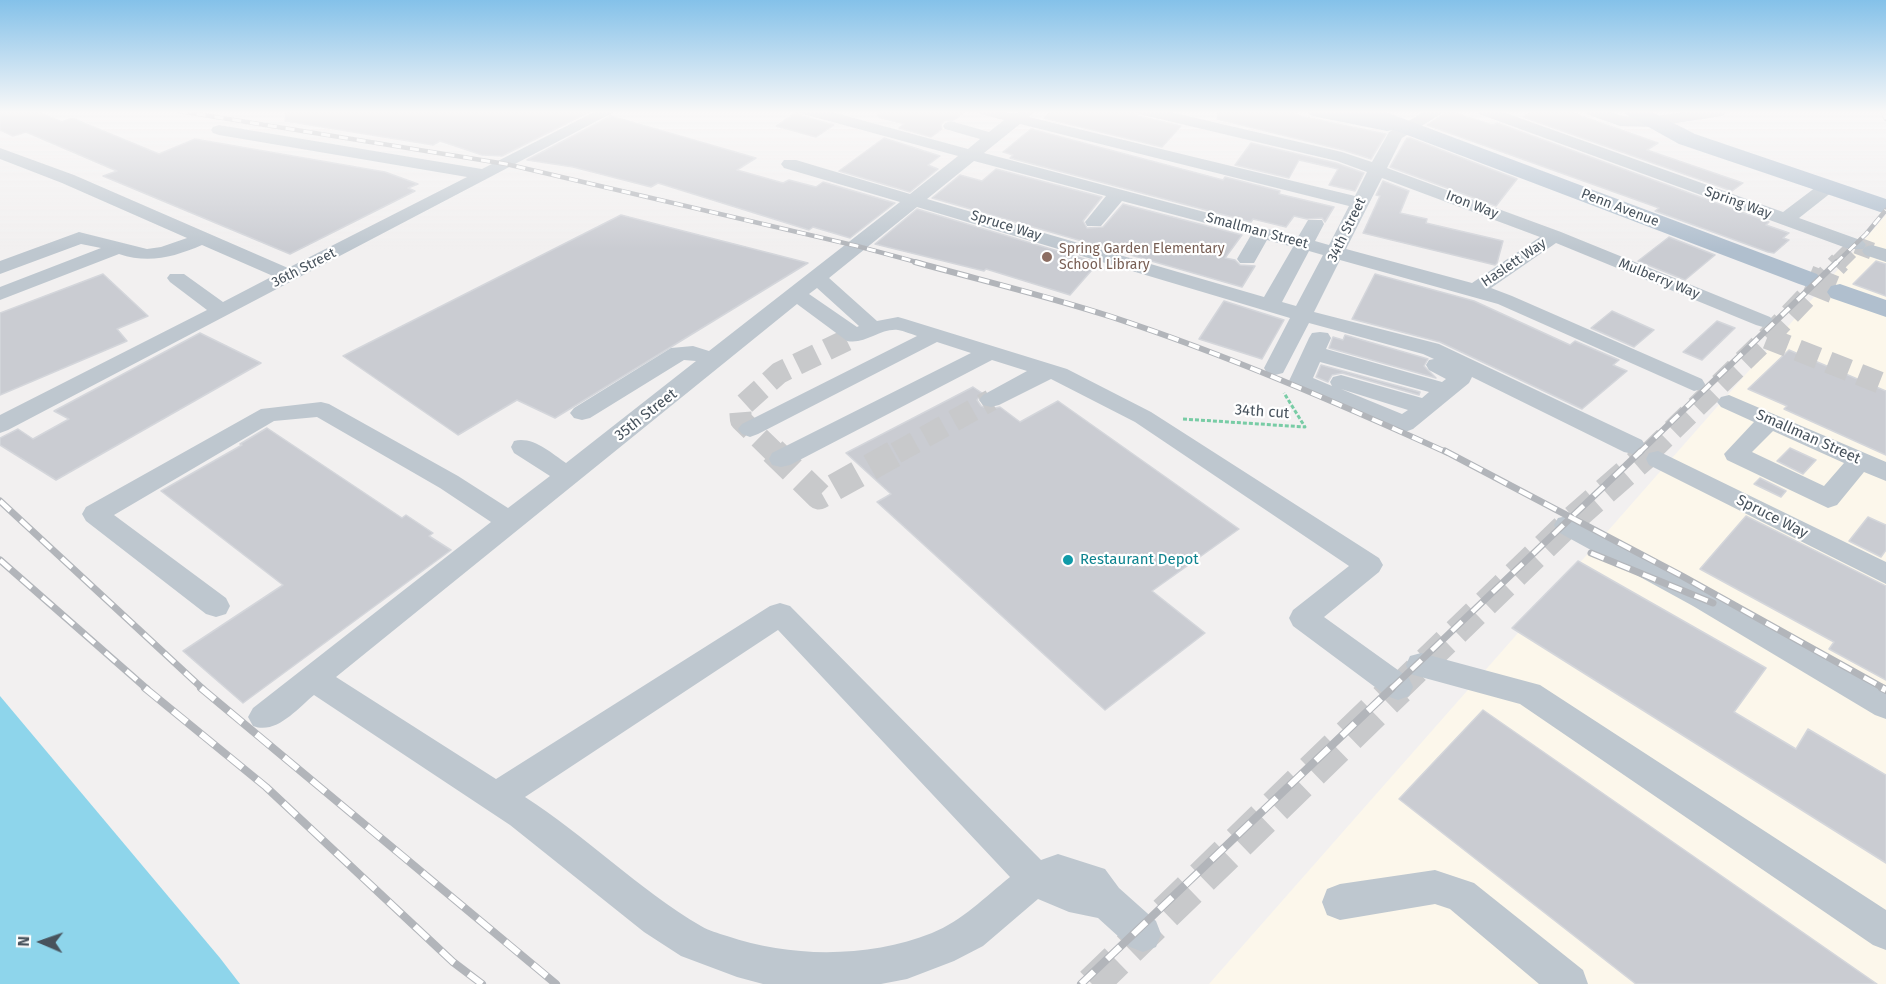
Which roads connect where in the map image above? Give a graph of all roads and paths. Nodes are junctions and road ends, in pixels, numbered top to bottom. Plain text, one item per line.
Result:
1 (10, 157) edge
2 (378, 157) edge
3 (520, 157) edge
4 (971, 157) edge
5 (980, 157) edge
6 (1226, 157) edge
7 (1342, 157) edge
8 (1384, 157) edge
9 (1483, 157) edge
10 (1611, 157) edge
11 (1738, 157) edge
12 (1230, 159) joint
13 (790, 164) dead end
14 (1377, 170) junction
15 (485, 175) junction
16 (1826, 188) junction
17 (1118, 194) junction
18 (916, 200) junction
19 (1360, 203) junction
20 (1886, 207) edge
21 (1785, 220) junction
22 (1094, 222) dead end
23 (1315, 224) dead end
24 (1262, 232) junction
25 (1554, 236) junction
26 (203, 238) junction
27 (1304, 243) junction
28 (118, 248) junction
29 (1871, 250) edge
30 (1336, 252) junction
31 (1247, 259) dead end
32 (0, 268) edge
33 (289, 276) junction
34 (177, 278) dead end
35 (817, 278) junction
36 (1808, 279) tunnel mouth
37 (1475, 290) junction
38 (1840, 292) tunnel mouth
39 (0, 294) edge
40 (796, 295) junction
41 (1270, 305) junction
42 (1886, 309) edge
43 (222, 311) junction
44 (1301, 319) junction
45 (1763, 321) tunnel mouth
46 (864, 332) junction
47 (936, 334) junction
48 (991, 352) junction
49 (714, 360) junction
50 (1297, 360) junction
51 (1047, 370) junction
52 (1694, 384) dead end
53 (1446, 390) junction
54 (991, 400) tunnel mouth
55 (1730, 402) dead end
56 (582, 413) dead end
57 (1149, 420) junction
58 (1770, 420) junction
59 (0, 425) edge
60 (750, 429) dead end
61 (1633, 446) dead end
62 (523, 447) dead end
63 (781, 459) dead end
64 (1658, 459) dead end
65 (1860, 460) junction
66 (1886, 472) edge
67 (568, 476) junction
68 (510, 522) junction
69 (1567, 525) dead end
70 (1886, 574) edge
71 (216, 606) dead end
72 (1421, 665) dead end
73 (313, 678) junction
74 (1398, 687) dead end
75 (1886, 706) edge
76 (264, 717) dead end
77 (496, 797) junction
78 (1035, 879) junction
79 (1340, 902) dead end
80 (1886, 932) edge
81 (1143, 934) dead end
82 (1569, 984) edge

1 - 26 street
2 - 15 street
3 - 15 street, 36th Street
4 - 18 street, 35th Street
5 - 17 street, Smallman Street
6 - 12 street
7 - 14 street, Iron Way
8 - 14 street, 34th Street
9 - 36 main road, Penn Avenue
10 - 21 street, Spring Way
11 - 16 main road
12 - 19 street
13 - 18 street, Spruce Way
14 - 19 street, 34th Street
14 - 25 street, Iron Way
15 - 33 street, 36th Street
16 - 20 main road
16 - 21 street
17 - 22 street
17 - 24 street, Smallman Street
18 - 35 street, 35th Street
18 - 41 street, Spruce Way
19 - 30 street, 34th Street
21 - 29 street, Spring Way
23 - 27 street
24 - 27 street, Smallman Street
24 - 31 street
25 - 37 street, Haslett Way
25 - 45 street, Mulberry Way
26 - 28 street
26 - 33 street
27 - 30 street, Smallman Street
27 - 41 street
28 - 32 street
28 - 39 street
30 - 37 street, Smallman Street
30 - 44 street, 34th Street
33 - 43 street, 36th Street
34 - 43 street
35 - 40 street, 35th Street
35 - 46 street
37 - 52 street, Smallman Street
38 - 42 main road
40 - 46 street
40 - 49 street, 35th Street
41 - 44 street, Spruce Way
43 - 59 street, 36th Street
44 - 50 street, 34th Street
44 - 53 street
44 - 61 street
46 - 47 street
47 - 48 street
47 - 60 street
48 - 51 street
48 - 63 street
49 - 56 street
49 - 67 street, 35th Street
50 - 53 street
50 - 53 street
50 - 57 path, 34th cut
51 - 54 street
51 - 57 street
55 - 58 street, Smallman Street
57 - 74 street
58 - 65 street, Smallman Street
58 - 65 street
62 - 67 street
64 - 70 street, Spruce Way
65 - 66 street, Smallman Street
67 - 68 street, 35th Street
68 - 71 street
68 - 73 street, 35th Street
69 - 75 street
72 - 80 street
73 - 76 street, 35th Street
73 - 77 street
77 - 78 street
77 - 78 street
78 - 81 street
79 - 82 street

